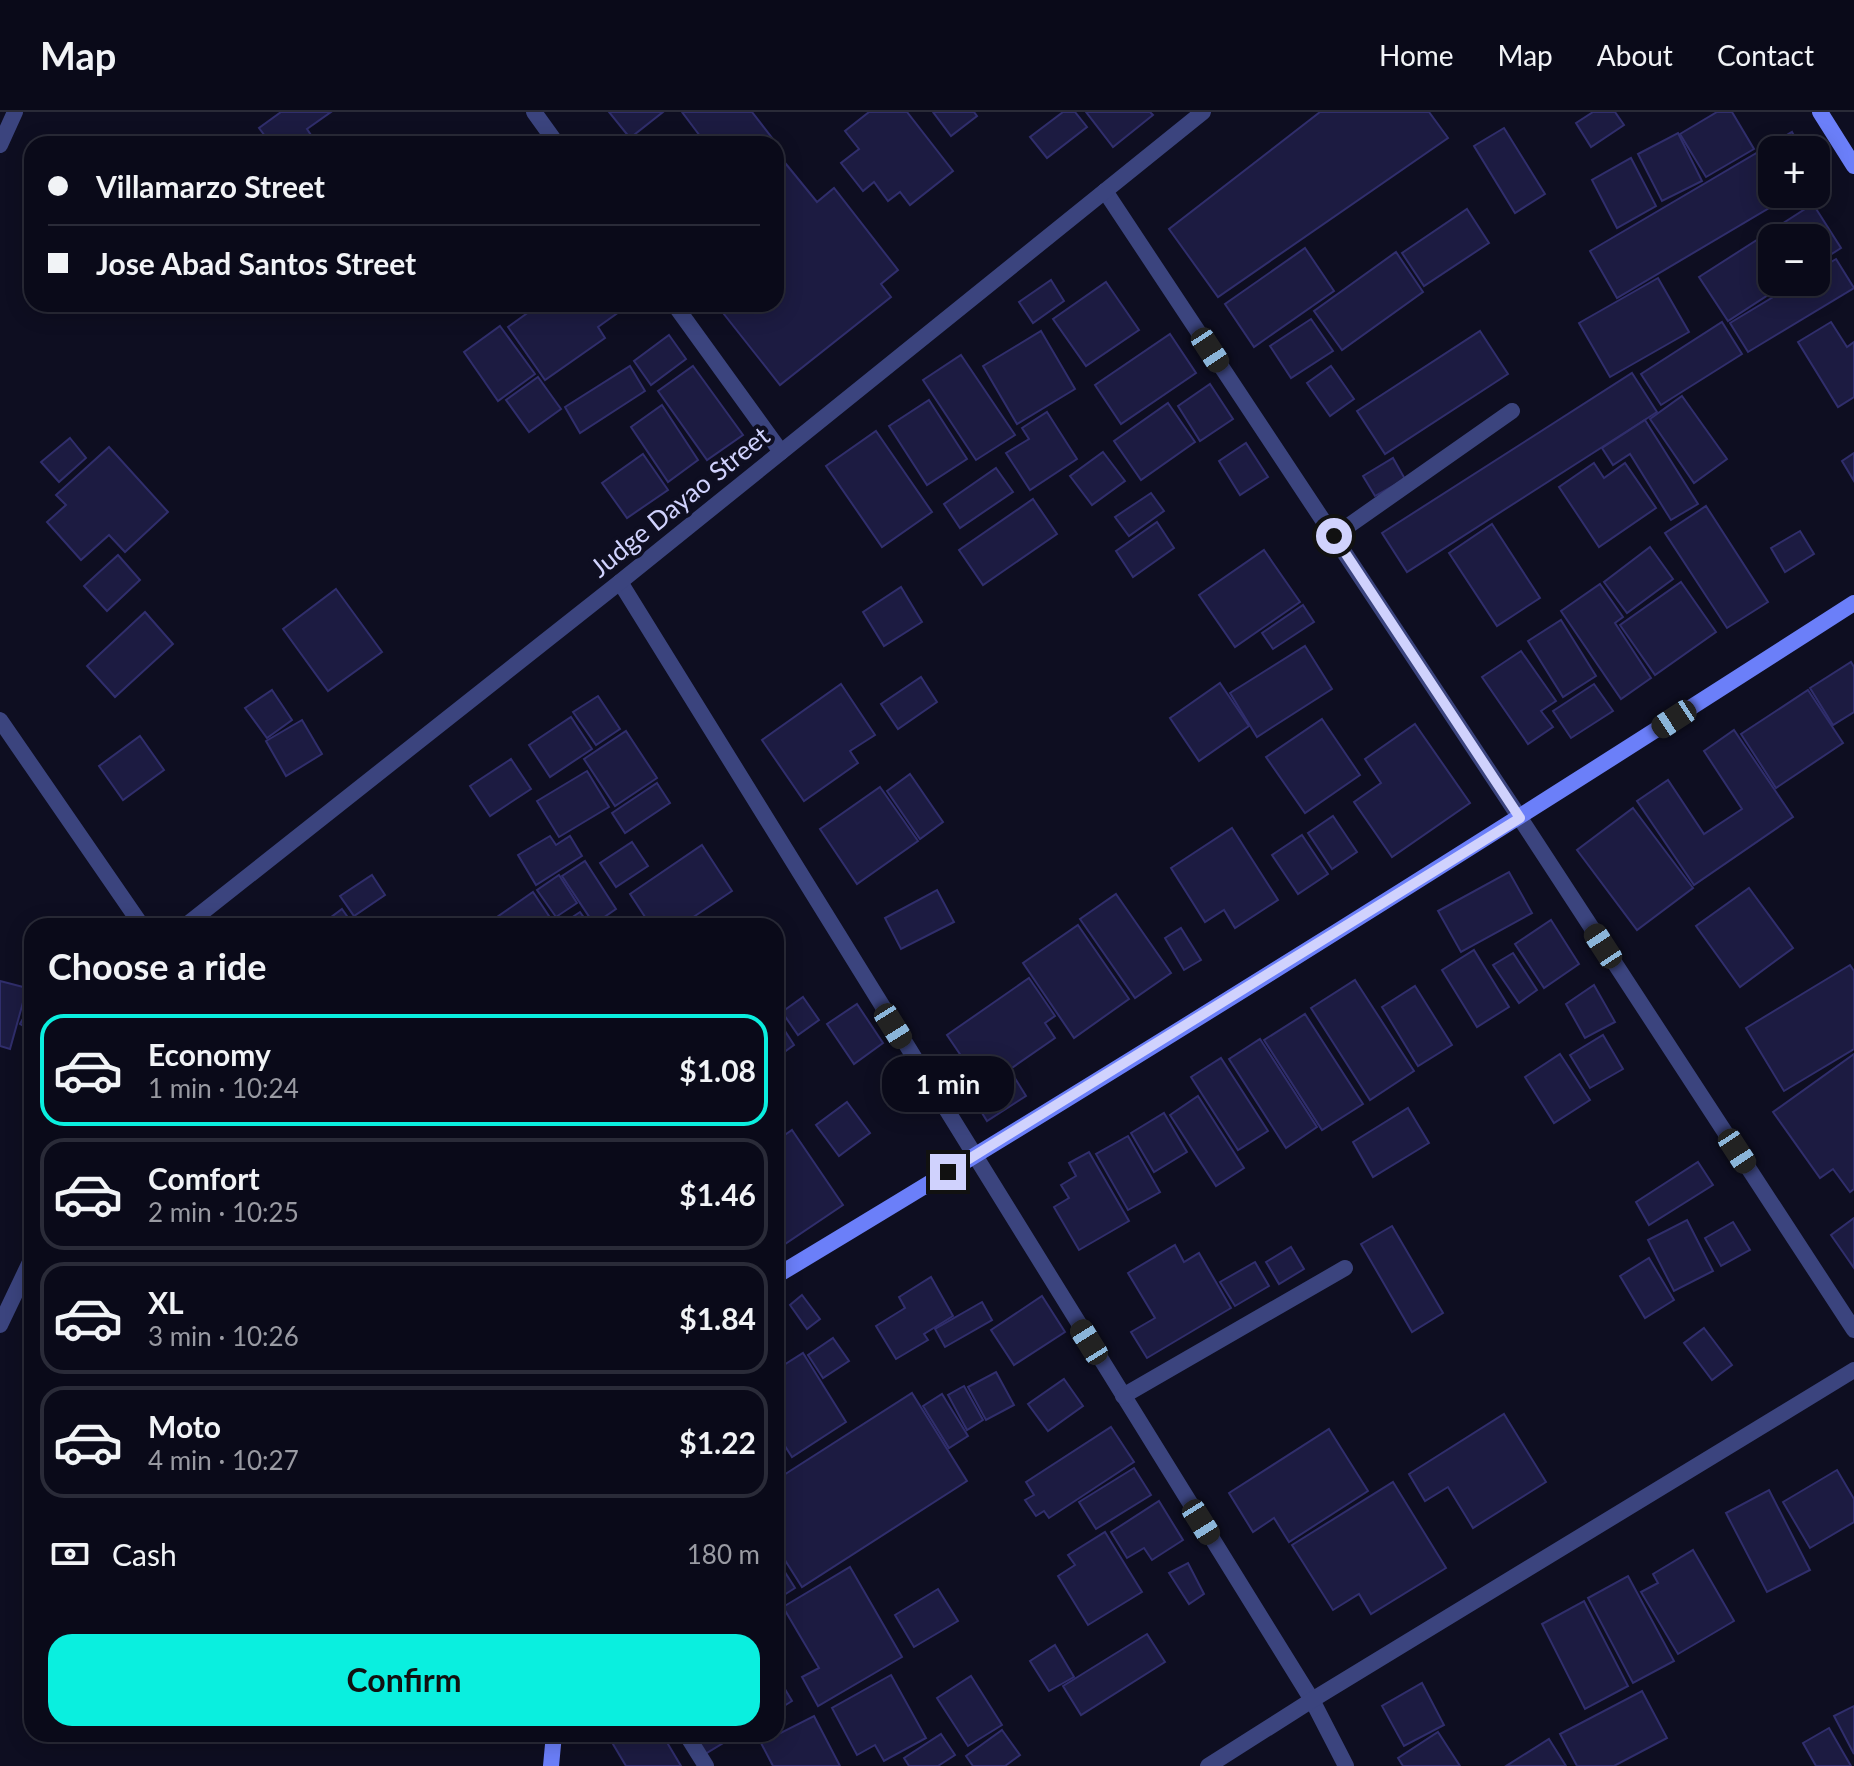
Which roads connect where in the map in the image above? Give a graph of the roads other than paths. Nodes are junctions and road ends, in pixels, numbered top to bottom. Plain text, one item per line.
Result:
1 (15, 112) edge
2 (534, 112) edge
3 (1203, 112) edge
4 (1820, 112) edge
5 (551, 136) edge
6 (0, 145) edge
7 (1854, 166) edge
8 (1105, 191) junction
9 (680, 312) edge
10 (1512, 411) dead end
11 (781, 452) junction
12 (1334, 536) junction
13 (620, 582) junction
14 (1854, 603) edge
15 (0, 720) edge
16 (1520, 818) junction
17 (136, 918) edge
18 (195, 918) edge
19 (974, 1156) junction
20 (1345, 1268) dead end
21 (784, 1271) edge
22 (24, 1275) edge
23 (0, 1325) edge
24 (1854, 1330) edge
25 (1854, 1370) edge
26 (1123, 1396) junction
27 (1312, 1700) junction
28 (553, 1742) edge
29 (691, 1742) edge
30 (551, 1766) edge
31 (706, 1766) edge
32 (1208, 1766) edge
33 (1346, 1766) edge

1 - 6 street
2 - 5 street
3 - 8 street, Judge Dayao Street
4 - 7 main road
8 - 11 street, Judge Dayao Street
8 - 12 street
9 - 11 street
10 - 12 street
11 - 13 street, Judge Dayao Street
12 - 16 street
13 - 18 street, Judge Dayao Street
13 - 19 street
14 - 16 main road
15 - 17 street
16 - 19 main road
16 - 24 street
19 - 21 main road
19 - 26 street
20 - 26 street
22 - 23 street
25 - 27 street
26 - 27 street
27 - 32 street
27 - 33 street
28 - 30 main road
29 - 31 street

